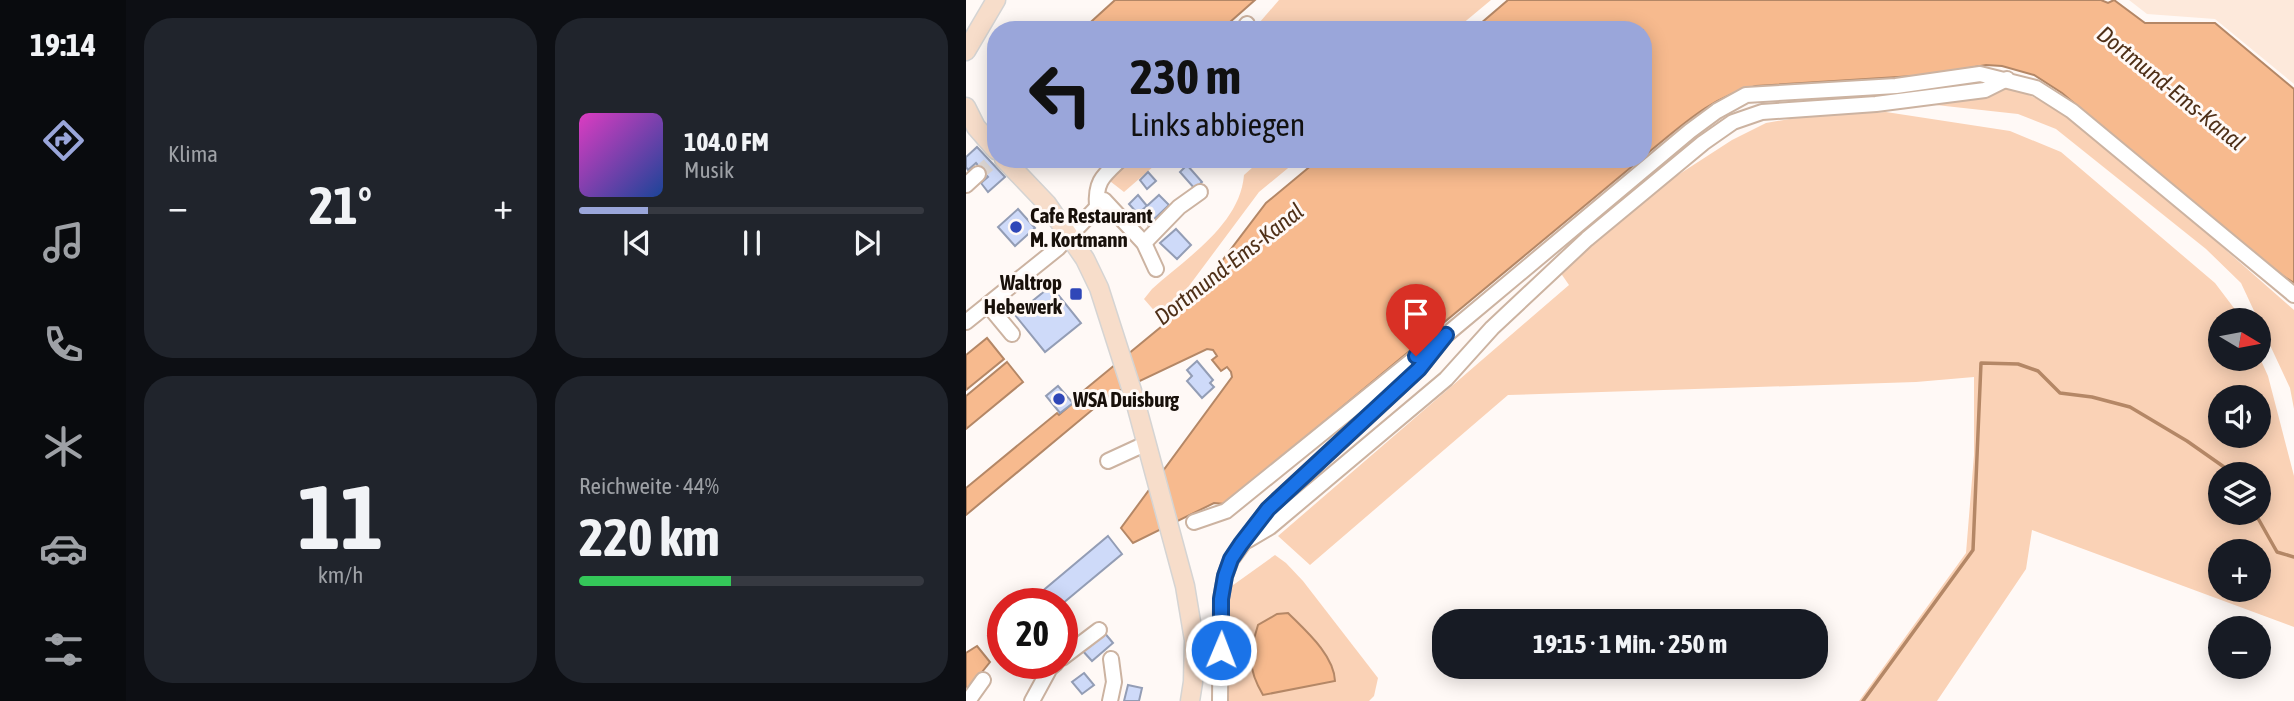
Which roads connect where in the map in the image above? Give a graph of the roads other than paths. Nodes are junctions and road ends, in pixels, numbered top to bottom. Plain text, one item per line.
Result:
1 (996, 0) edge
2 (966, 51) edge
3 (2007, 79) junction
4 (968, 113) edge
5 (987, 138) edge
6 (1652, 163) edge
7 (1013, 168) edge
8 (1111, 168) edge
9 (1646, 168) edge
10 (978, 174) tunnel mouth
11 (966, 185) edge
12 (1200, 192) dead end
13 (1097, 207) junction
14 (1070, 237) junction
15 (1144, 243) junction
16 (1156, 269) dead end
17 (2294, 295) edge
18 (988, 305) junction
19 (966, 322) edge
20 (1012, 334) dead end
21 (1446, 335) junction
22 (1146, 444) junction
23 (1108, 461) dead end
24 (1194, 522) dead end
25 (1241, 544) junction
26 (1099, 630) dead end
27 (1078, 646) edge
28 (1111, 659) dead end
29 (1044, 679) edge
30 (983, 680) dead end
31 (968, 701) edge
32 (1032, 701) edge
33 (1111, 701) edge
34 (1190, 701) edge
35 (1220, 701) edge

1 - 2 main road
3 - 6 street
3 - 17 street
3 - 25 street
4 - 5 main road
7 - 14 main road
8 - 13 street
9 - 21 street
10 - 11 street
12 - 15 street
13 - 14 street
13 - 15 street
14 - 18 street
14 - 22 main road
15 - 16 street
18 - 19 street
18 - 20 street
21 - 24 street
21 - 25 street
22 - 23 street
22 - 34 main road
25 - 35 street
26 - 27 street
28 - 33 street
29 - 32 street
30 - 31 street

